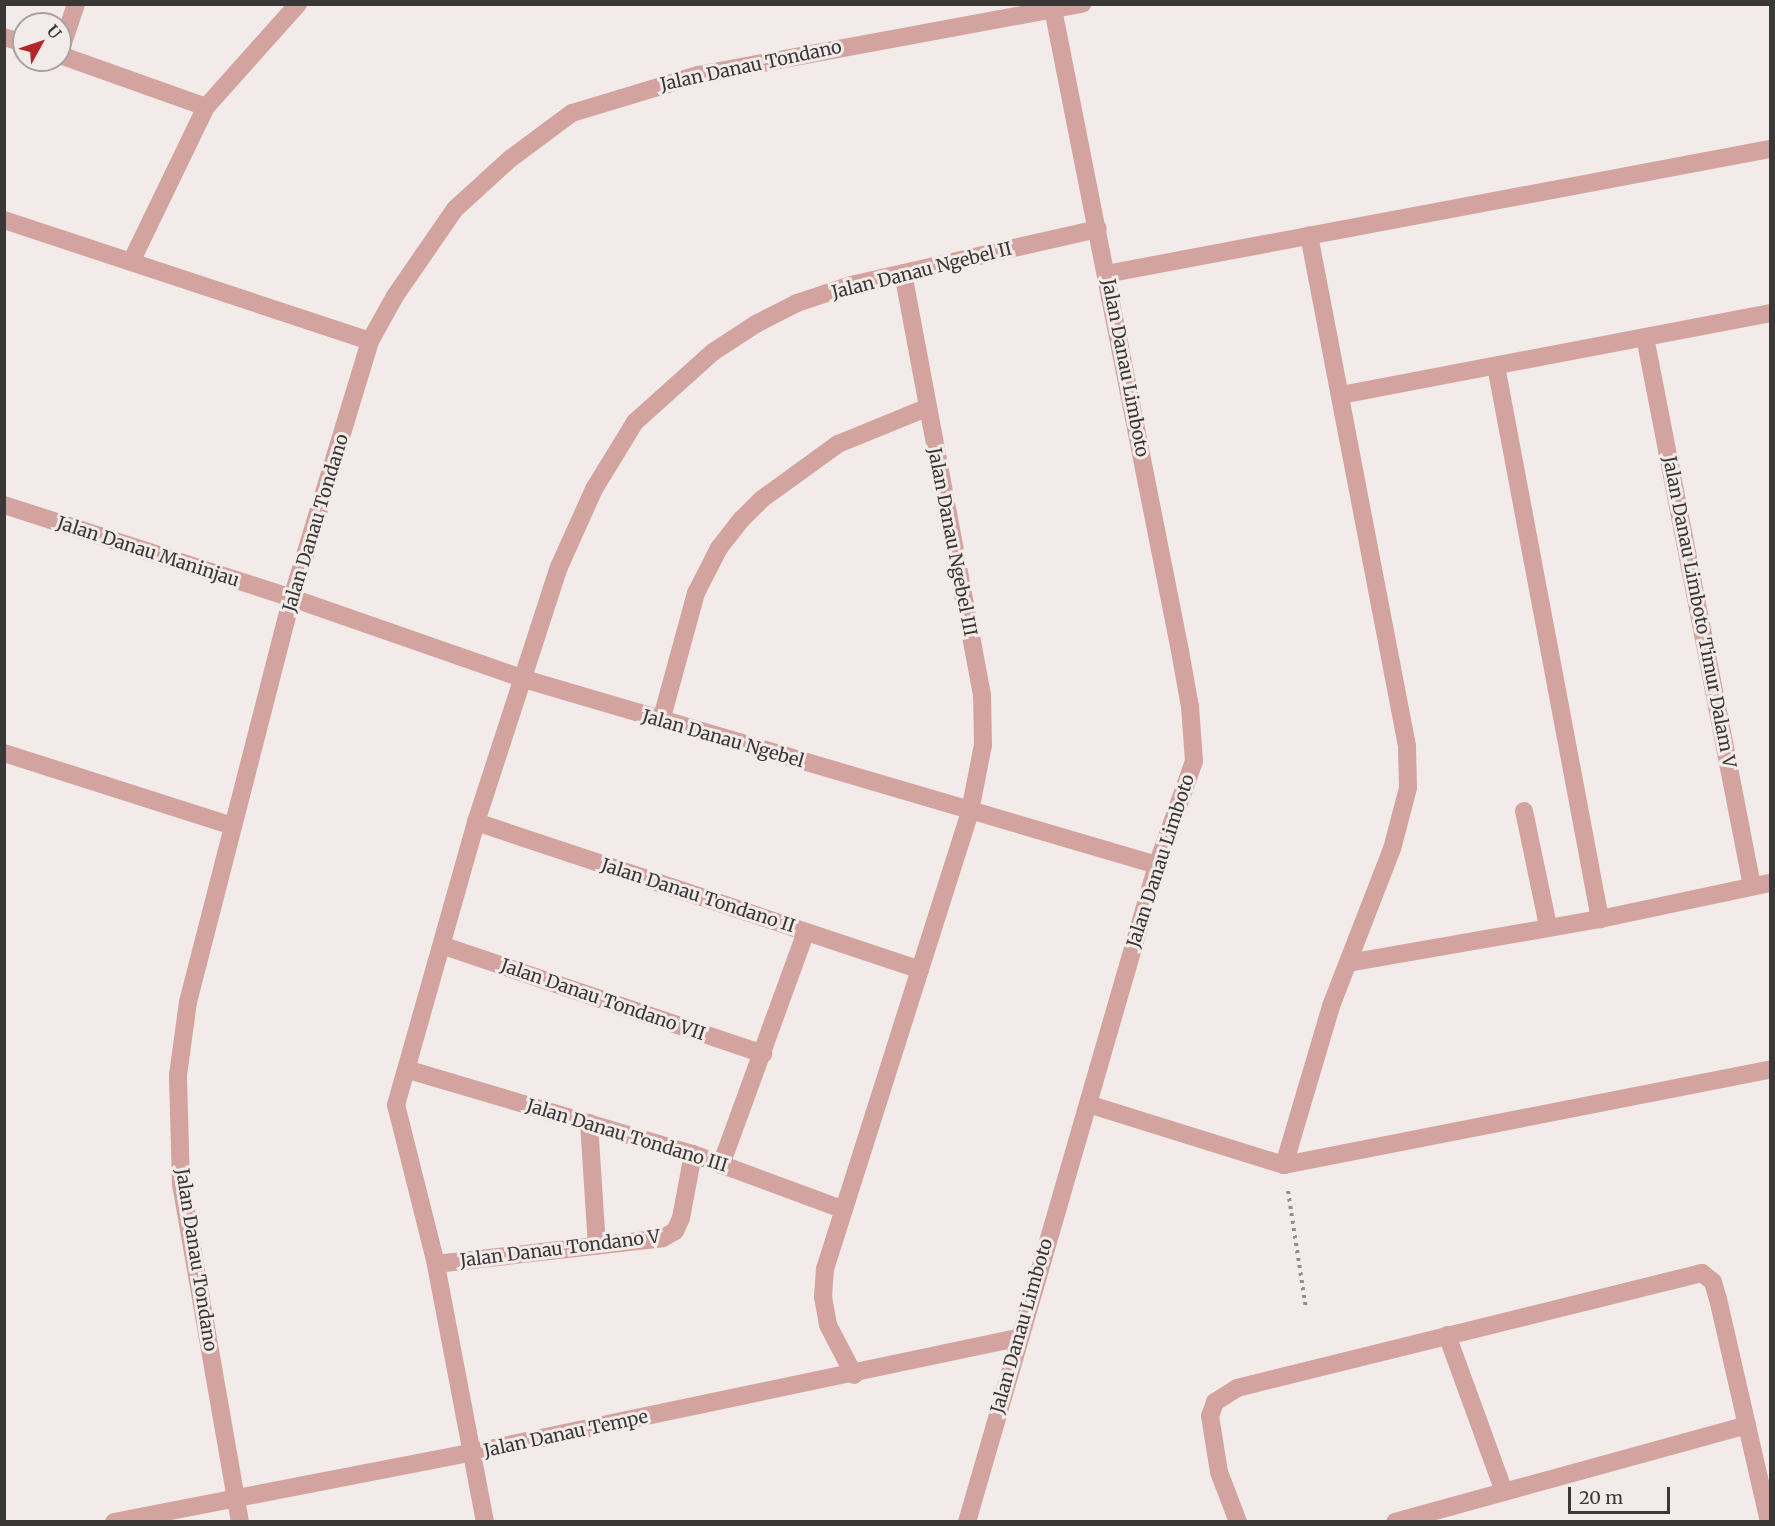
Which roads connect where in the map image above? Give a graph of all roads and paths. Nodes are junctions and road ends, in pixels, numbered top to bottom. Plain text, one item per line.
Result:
1 (298, 4) edge
2 (1082, 4) edge
3 (1053, 7) edge
4 (72, 57) edge
5 (206, 107) junction
6 (1770, 149) edge
7 (4, 220) edge
8 (1098, 229) junction
9 (1309, 235) junction
10 (132, 260) junction
11 (903, 273) junction
12 (1106, 274) junction
13 (1770, 313) edge
14 (1645, 337) junction
15 (370, 341) junction
16 (1496, 366) junction
17 (1341, 395) junction
18 (926, 408) junction
19 (4, 505) edge
20 (292, 598) junction
21 (524, 680) junction
22 (661, 721) junction
23 (6, 758) edge
24 (970, 811) junction
25 (1524, 811) dead end
26 (476, 822) junction
27 (233, 826) junction
28 (1157, 865) junction
29 (1770, 883) edge
30 (1752, 886) junction
31 (1600, 919) junction
32 (1548, 926) junction
33 (806, 932) junction
34 (444, 945) junction
35 (1348, 963) junction
36 (920, 970) junction
37 (763, 1054) junction
38 (408, 1070) junction
39 (1770, 1070) edge
40 (1088, 1104) junction
41 (589, 1123) junction
42 (693, 1154) junction
43 (721, 1165) junction
44 (1284, 1165) junction
45 (843, 1210) junction
46 (597, 1246) junction
47 (436, 1264) junction
48 (1306, 1309) dead end
49 (1447, 1335) junction
50 (1017, 1338) junction
51 (854, 1375) junction
52 (1747, 1425) junction
53 (470, 1453) junction
54 (1504, 1492) junction
55 (236, 1497) junction
56 (114, 1521) edge
57 (240, 1521) edge
58 (484, 1521) edge
59 (967, 1521) edge
60 (1238, 1521) edge
61 (1395, 1521) edge
62 (1769, 1521) edge

1 - 5 street
2 - 3 street, Jalan Danau Tondano
3 - 8 street, Jalan Danau Limboto
3 - 15 street, Jalan Danau Tondano
4 - 5 street
5 - 10 street
6 - 9 street
7 - 10 street
8 - 11 street, Jalan Danau Ngebel II
8 - 12 street, Jalan Danau Limboto
9 - 12 street
9 - 17 street
10 - 15 street
11 - 18 street, Jalan Danau Ngebel III
11 - 21 street, Jalan Danau Ngebel II
12 - 28 street, Jalan Danau Limboto
13 - 14 street
14 - 16 street
14 - 30 street, Jalan Danau Limboto Timur Dalam V
15 - 20 street, Jalan Danau Tondano
16 - 17 street
16 - 31 street
17 - 35 street
18 - 22 street
18 - 24 street, Jalan Danau Ngebel III
19 - 20 street, Jalan Danau Maninjau
20 - 21 street, Jalan Danau Ngebel
20 - 27 street, Jalan Danau Tondano
21 - 22 street, Jalan Danau Ngebel
21 - 26 street, Jalan Danau Ngebel II
22 - 24 street, Jalan Danau Ngebel
23 - 27 street
24 - 28 street, Jalan Danau Ngebel
24 - 36 street, Jalan Danau Ngebel III
25 - 32 street
26 - 33 street, Jalan Danau Tondano II
26 - 34 street, Jalan Danau Ngebel II
27 - 55 street, Jalan Danau Tondano
28 - 40 street, Jalan Danau Limboto
29 - 30 street
30 - 31 street
31 - 32 street
32 - 35 street
33 - 36 street, Jalan Danau Tondano II
33 - 37 street
34 - 37 street, Jalan Danau Tondano VII
34 - 38 street, Jalan Danau Ngebel II
35 - 44 street
36 - 45 street, Jalan Danau Ngebel III
37 - 43 street
38 - 41 street, Jalan Danau Tondano III
38 - 47 street, Jalan Danau Ngebel II
39 - 44 street
40 - 44 street
40 - 50 street, Jalan Danau Limboto
41 - 42 street, Jalan Danau Tondano III
41 - 46 street
42 - 43 street, Jalan Danau Tondano III
42 - 46 street, Jalan Danau Tondano V
43 - 45 street, Jalan Danau Tondano III
44 - 48 path
45 - 51 street, Jalan Danau Ngebel III
46 - 47 street, Jalan Danau Tondano V
47 - 53 street, Jalan Danau Ngebel II
49 - 52 street
49 - 54 street
49 - 60 street
50 - 51 street, Jalan Danau Tempe
50 - 59 street, Jalan Danau Limboto
51 - 53 street, Jalan Danau Tempe
52 - 54 street
52 - 62 street
53 - 55 street, Jalan Danau Tempe
53 - 58 street, Jalan Danau Ngebel II
54 - 61 street
55 - 56 street, Jalan Danau Tempe
55 - 57 street, Jalan Danau Tondano

